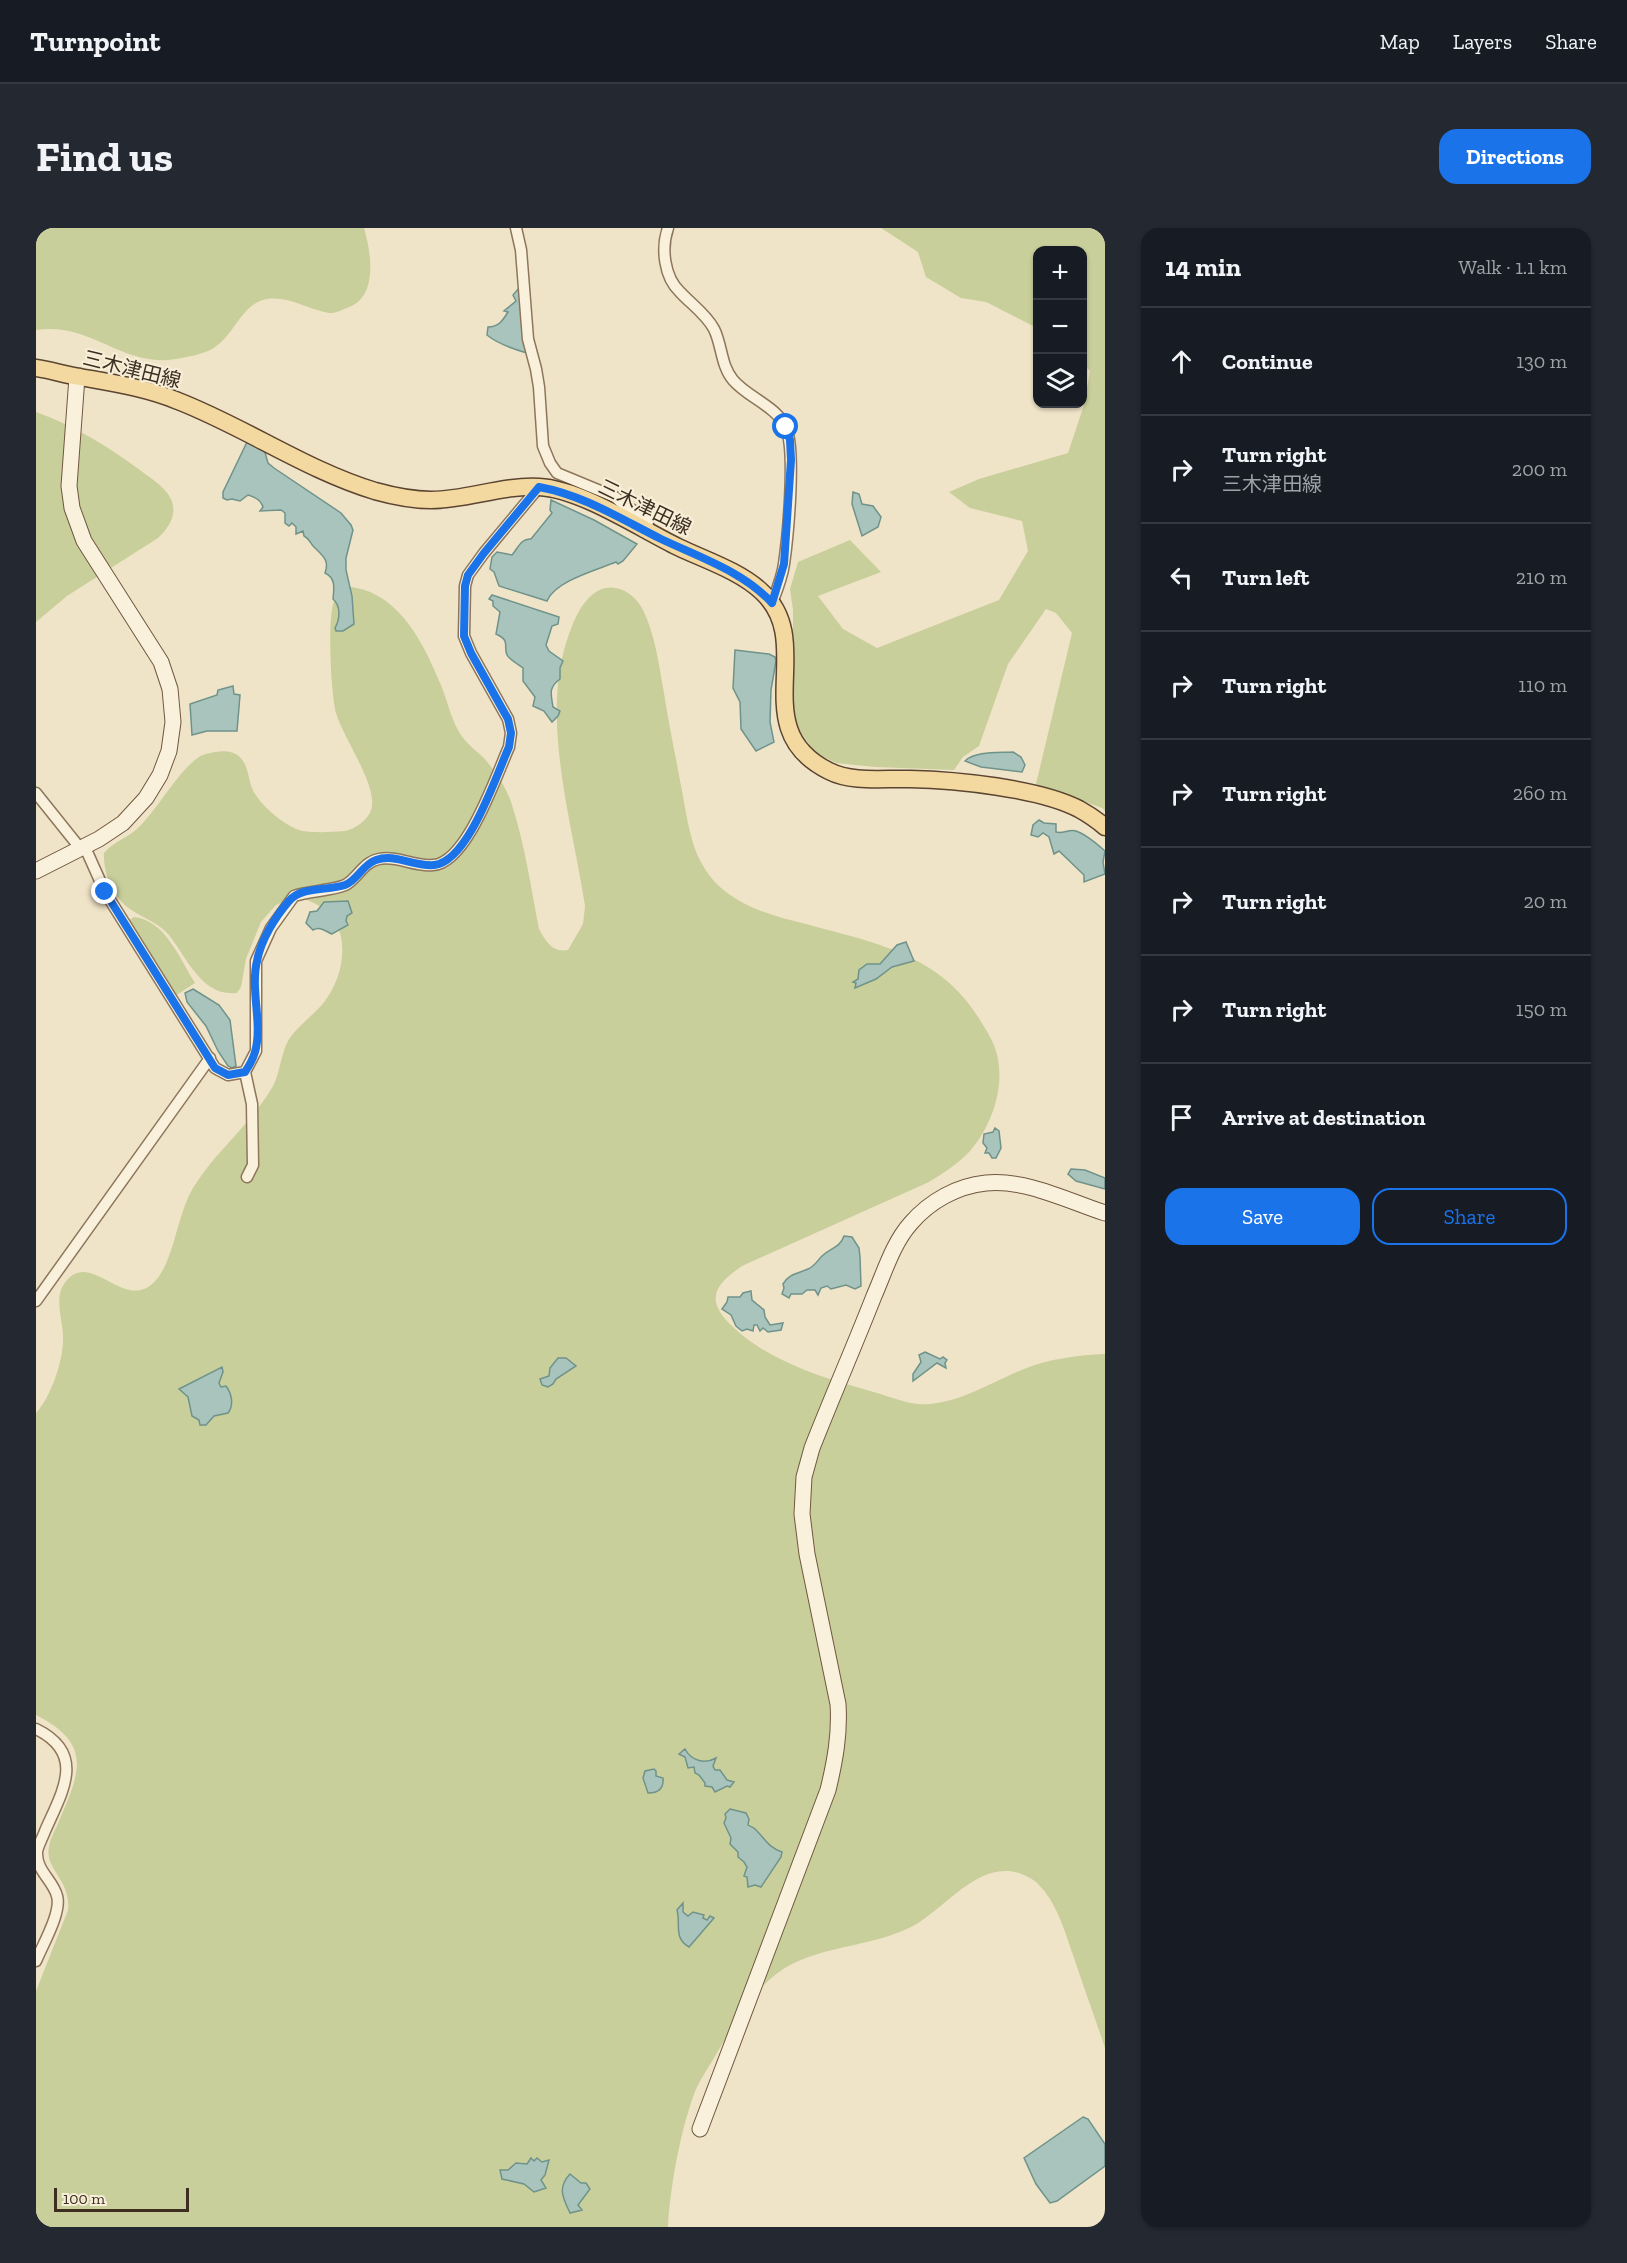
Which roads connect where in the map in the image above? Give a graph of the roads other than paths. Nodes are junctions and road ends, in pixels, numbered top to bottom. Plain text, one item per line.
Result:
1 (516, 228) edge
2 (668, 228) edge
3 (36, 368) edge
4 (77, 377) junction
5 (539, 487) junction
6 (646, 531) junction
7 (772, 603) junction
8 (36, 793) edge
9 (1105, 826) edge
10 (82, 846) junction
11 (36, 871) edge
12 (210, 1058) junction
13 (245, 1072) junction
14 (247, 1177) dead end
15 (1105, 1213) edge
16 (36, 1301) edge
17 (36, 1729) edge
18 (36, 1961) edge
19 (700, 2129) dead end

1 - 6 street
2 - 7 street
3 - 4 main road, 三木津田線
4 - 5 main road, 三木津田線
4 - 10 street
5 - 6 main road, 三木津田線
5 - 13 street
6 - 7 main road, 三木津田線
7 - 9 main road, 三木津田線
8 - 10 street
10 - 11 street
10 - 12 street
12 - 13 street
12 - 16 street
13 - 14 street
15 - 19 street
17 - 18 street

